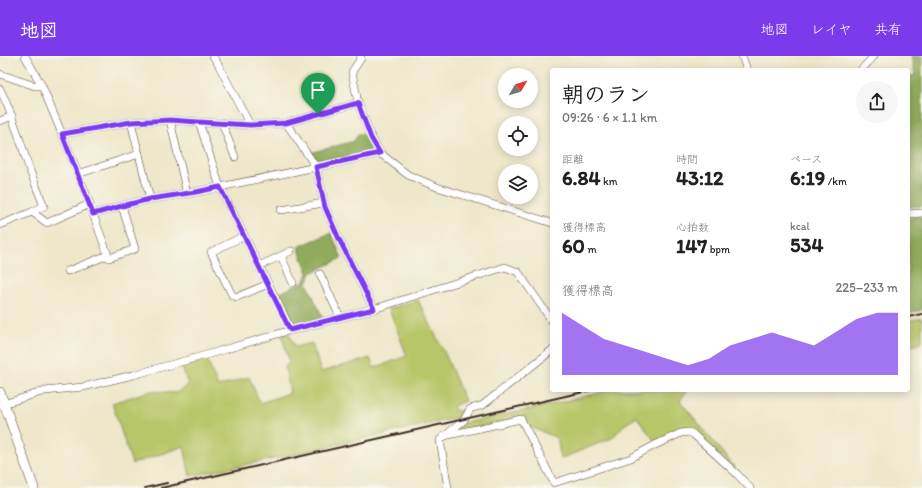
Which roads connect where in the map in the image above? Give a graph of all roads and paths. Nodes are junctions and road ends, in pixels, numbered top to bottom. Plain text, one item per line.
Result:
1 (25, 56) edge
2 (213, 56) edge
3 (360, 56) edge
4 (742, 56) edge
5 (874, 56) edge
6 (746, 68) edge
7 (863, 68) edge
8 (0, 74) edge
9 (42, 86) junction
10 (0, 88) edge
11 (358, 103) junction
12 (12, 116) junction
13 (170, 120) junction
14 (0, 121) edge
15 (131, 122) junction
16 (199, 122) junction
17 (222, 123) junction
18 (286, 123) junction
19 (250, 125) junction
20 (62, 134) junction
21 (380, 153) junction
22 (139, 154) junction
23 (234, 157) dead end
24 (316, 167) junction
25 (78, 174) junction
26 (220, 187) junction
27 (187, 194) junction
28 (150, 199) junction
29 (324, 203) junction
30 (90, 204) junction
31 (122, 206) junction
32 (281, 210) dead end
33 (32, 212) junction
34 (922, 213) edge
35 (93, 214) junction
36 (910, 214) edge
37 (550, 222) edge
38 (0, 225) edge
39 (244, 236) junction
40 (291, 251) dead end
41 (108, 255) junction
42 (281, 256) junction
43 (259, 266) junction
44 (68, 271) dead end
45 (320, 274) dead end
46 (294, 283) dead end
47 (268, 284) junction
48 (374, 309) junction
49 (340, 317) junction
50 (550, 317) edge
51 (290, 330) junction
52 (550, 352) edge
53 (0, 392) edge
54 (2, 404) edge
55 (444, 436) junction
56 (34, 488) edge
57 (448, 488) edge
58 (750, 488) edge

1 - 9 street
2 - 19 street
3 - 11 street
4 - 6 street
5 - 7 street
8 - 9 street
9 - 20 street
10 - 12 street
11 - 18 street
11 - 21 street
12 - 14 street
12 - 33 street
13 - 15 street
13 - 16 street
13 - 27 street
15 - 20 street
15 - 22 street
16 - 17 street
16 - 26 street
17 - 19 street
17 - 23 street
18 - 19 street
18 - 24 street
20 - 25 street
21 - 24 street
21 - 37 street
22 - 25 street
22 - 28 street
24 - 26 street
24 - 29 street
25 - 30 street
26 - 27 street
26 - 39 street
27 - 28 street
28 - 31 street
29 - 32 street
29 - 48 street
30 - 33 street
30 - 35 street
31 - 35 street
31 - 41 street
33 - 38 street
34 - 36 street
35 - 41 street
39 - 43 street
39 - 47 street
40 - 42 street
41 - 44 street
42 - 43 street
42 - 46 street
43 - 47 street
45 - 49 street
47 - 51 street
48 - 49 street
48 - 50 street
49 - 51 street
51 - 54 street
52 - 55 street
53 - 54 main road
54 - 56 main road
55 - 57 street
55 - 58 street

